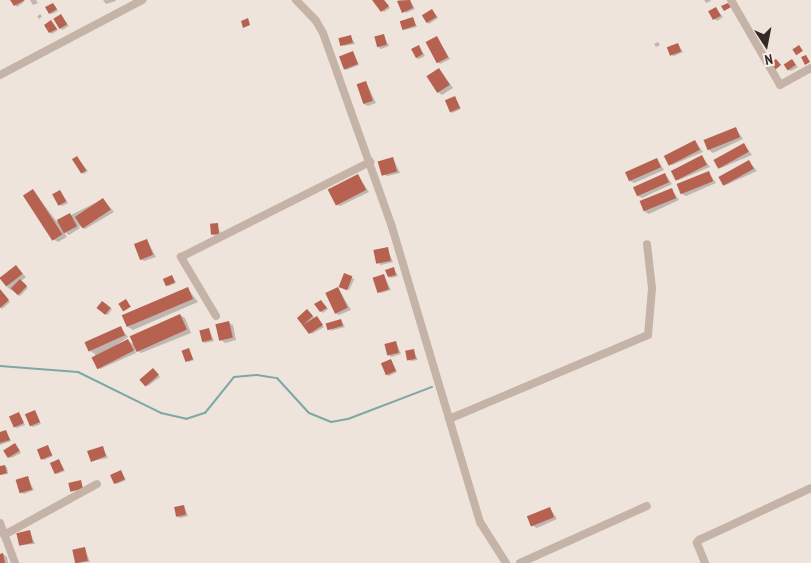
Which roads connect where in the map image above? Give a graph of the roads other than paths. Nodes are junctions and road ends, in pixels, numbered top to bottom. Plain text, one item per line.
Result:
1 (142, 0) edge
2 (296, 0) edge
3 (731, 0) edge
4 (811, 68) edge
5 (0, 75) edge
6 (370, 162) junction
7 (646, 244) dead end
8 (216, 316) dead end
9 (449, 419) junction
10 (97, 484) dead end
11 (811, 488) edge
12 (647, 506) dead end
13 (0, 524) edge
14 (4, 535) junction
15 (15, 563) edge
16 (506, 563) edge
17 (520, 563) edge
18 (705, 563) edge

1 - 5 street
2 - 6 street
3 - 4 street
6 - 8 street
6 - 9 street
7 - 9 street
9 - 16 street
10 - 14 street
11 - 18 street
12 - 17 street
13 - 14 street
14 - 15 street

